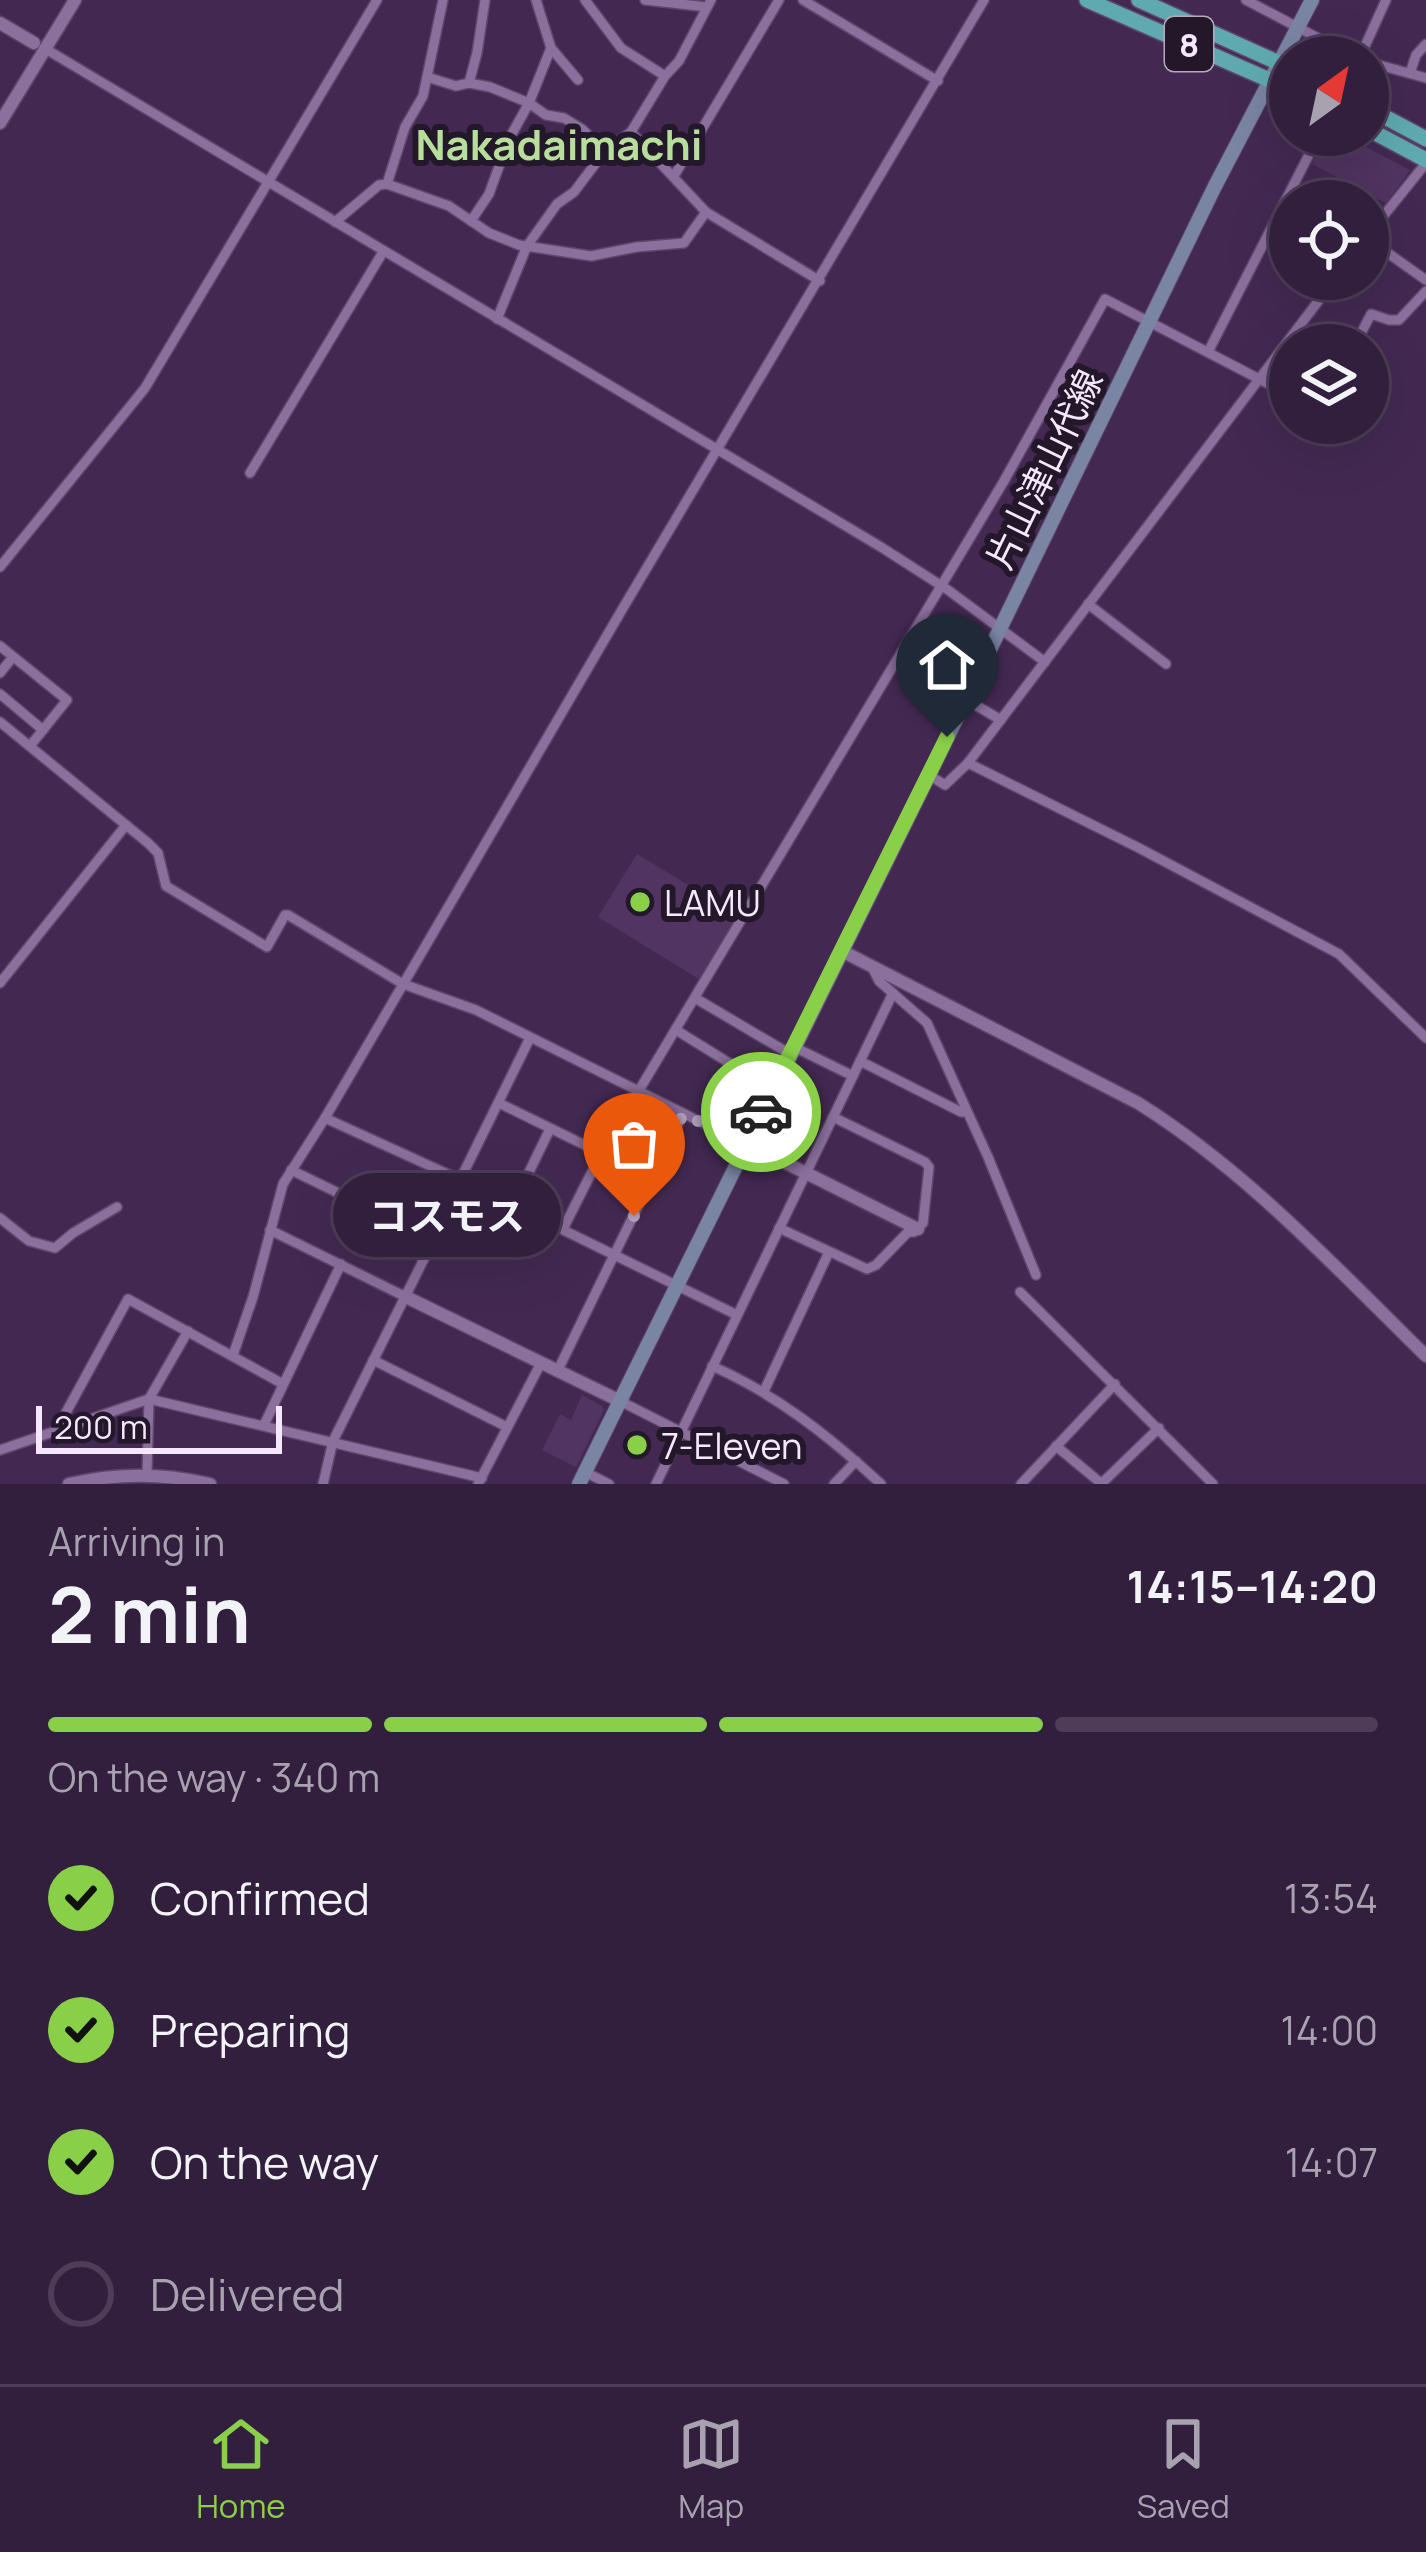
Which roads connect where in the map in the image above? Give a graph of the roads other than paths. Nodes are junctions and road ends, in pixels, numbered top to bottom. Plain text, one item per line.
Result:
1 (75, 0) edge
2 (377, 0) edge
3 (443, 0) edge
4 (485, 0) edge
5 (536, 0) edge
6 (585, 0) edge
7 (645, 0) edge
8 (779, 0) edge
9 (803, 0) edge
10 (985, 0) edge
11 (1087, 0) edge
12 (1139, 0) edge
13 (1246, 0) edge
14 (1312, 0) edge
15 (1386, 0) edge
16 (709, 3) edge
17 (0, 23) edge
18 (1297, 28) junction
19 (1294, 36) edge
20 (1314, 36) edge
21 (1368, 36) edge
22 (1426, 44) edge
23 (39, 46) junction
24 (551, 48) junction
25 (1269, 59) edge
26 (1389, 68) edge
27 (1410, 73) junction
28 (665, 76) junction
29 (427, 77) junction
30 (1426, 78) edge
31 (1269, 79) edge
32 (578, 80) dead end
33 (938, 81) junction
34 (469, 82) junction
35 (1269, 84) edge
36 (529, 104) junction
37 (1389, 119) edge
38 (0, 123) edge
39 (632, 132) junction
40 (1426, 139) edge
41 (1389, 141) edge
42 (604, 152) junction
43 (1308, 156) edge
44 (1426, 161) edge
45 (674, 176) junction
46 (269, 183) junction
47 (387, 184) junction
48 (1389, 209) edge
49 (706, 212) junction
50 (471, 221) junction
51 (335, 222) junction
52 (527, 247) junction
53 (383, 252) junction
54 (1389, 253) edge
55 (1426, 280) edge
56 (820, 281) junction
57 (1426, 291) edge
58 (1319, 300) edge
59 (497, 319) junction
60 (1150, 323) junction
61 (1366, 324) edge
62 (1208, 352) junction
63 (1260, 379) junction
64 (1269, 384) edge
65 (718, 452) junction
66 (250, 472) dead end
67 (0, 567) edge
68 (942, 585) junction
69 (1088, 604) junction
70 (999, 626) junction
71 (0, 646) edge
72 (14, 657) junction
73 (1045, 662) junction
74 (1166, 664) dead end
75 (0, 673) edge
76 (0, 694) edge
77 (965, 699) junction
78 (1001, 720) junction
79 (0, 722) edge
80 (44, 730) junction
81 (30, 746) junction
82 (968, 763) junction
83 (929, 775) junction
84 (127, 825) junction
85 (842, 951) junction
86 (871, 965) junction
87 (0, 983) edge
88 (403, 984) junction
89 (923, 991) junction
90 (893, 993) junction
91 (695, 998) junction
92 (912, 1008) junction
93 (676, 1030) junction
94 (530, 1038) junction
95 (1426, 1038) edge
96 (792, 1050) junction
97 (860, 1061) junction
98 (853, 1076) junction
99 (773, 1090) junction
100 (638, 1092) junction
101 (499, 1103) junction
102 (967, 1112) junction
103 (683, 1114) junction
104 (833, 1117) junction
105 (325, 1118) junction
106 (550, 1129) junction
107 (746, 1144) junction
108 (601, 1154) junction
109 (291, 1170) junction
110 (806, 1172) junction
111 (652, 1178) junction
112 (462, 1180) junction
113 (514, 1205) junction
114 (117, 1207) dead end
115 (0, 1218) edge
116 (779, 1228) junction
117 (563, 1229) junction
118 (918, 1229) junction
119 (270, 1230) junction
120 (433, 1239) junction
121 (830, 1252) junction
122 (615, 1255) junction
123 (341, 1264) junction
124 (1036, 1275) dead end
125 (675, 1285) junction
126 (1020, 1292) dead end
127 (404, 1296) junction
128 (737, 1315) junction
129 (188, 1331) junction
130 (233, 1355) junction
131 (1426, 1356) edge
132 (373, 1360) junction
133 (542, 1363) junction
134 (712, 1366) junction
135 (558, 1370) junction
136 (283, 1384) junction
137 (1115, 1384) junction
138 (764, 1390) junction
139 (149, 1399) junction
140 (620, 1401) junction
141 (264, 1425) junction
142 (507, 1427) junction
143 (1159, 1428) junction
144 (56, 1430) junction
145 (681, 1432) junction
146 (332, 1442) junction
147 (1056, 1446) junction
148 (0, 1450) edge
149 (856, 1461) junction
150 (146, 1474) junction
151 (582, 1478) edge
152 (480, 1481) edge
153 (193, 1482) edge
154 (1024, 1483) edge
155 (71, 1484) edge
156 (209, 1484) edge
157 (323, 1484) edge
158 (609, 1484) edge
159 (656, 1484) edge
160 (784, 1484) edge
161 (834, 1484) edge
162 (880, 1484) edge
163 (1101, 1484) edge
164 (1214, 1484) edge

1 - 23 street
2 - 46 street
3 - 29 street
4 - 34 street
5 - 24 street
6 - 28 street
7 - 16 street
8 - 45 street
9 - 33 street
10 - 33 street
11 - 31 highway, 8
12 - 25 highway, 8
13 - 18 street
14 - 18 main road, 片山津山代線
15 - 21 street
16 - 28 street
17 - 23 street
18 - 19 main road, 片山津山代線
18 - 20 street
22 - 27 street
23 - 38 street
23 - 46 street
24 - 32 street
24 - 36 street
26 - 27 street
27 - 30 street
28 - 39 street
29 - 34 street
29 - 47 street
33 - 56 street
34 - 36 street
35 - 60 main road, 片山津山代線
36 - 42 street
36 - 50 street
37 - 40 highway
39 - 42 street
39 - 45 street
41 - 44 highway
42 - 52 street
43 - 62 street
44 - 48 street
45 - 49 street
46 - 51 street
46 - 67 street
47 - 50 street
47 - 51 street
49 - 52 street
49 - 56 street
50 - 52 street
51 - 53 street
52 - 59 street
53 - 59 street
53 - 66 street
54 - 55 street
56 - 65 street
57 - 61 street
58 - 63 street
59 - 65 street
60 - 62 street
60 - 68 street
60 - 70 main road, 片山津山代線
62 - 63 street
63 - 64 street
63 - 69 street
65 - 68 street
65 - 88 street
68 - 70 street
68 - 91 street
69 - 73 street
69 - 74 street
70 - 73 street
70 - 77 main road, 片山津山代線
71 - 72 street
72 - 75 street
72 - 80 street
73 - 78 street
76 - 80 street
77 - 78 street
77 - 83 main road, 片山津山代線
78 - 82 street
79 - 81 street
80 - 81 street
81 - 84 street
82 - 83 street
82 - 95 street
83 - 85 main road, 片山津山代線
84 - 87 street
84 - 88 street
85 - 86 street
85 - 96 main road, 片山津山代線
86 - 89 street
86 - 90 street
88 - 94 street
88 - 105 street
89 - 92 street
89 - 131 street
90 - 92 street
90 - 97 street
91 - 93 street
91 - 96 street
92 - 102 street
93 - 99 street
93 - 100 street
94 - 100 street
94 - 101 street
96 - 98 street
96 - 99 main road, 片山津山代線
97 - 98 street
97 - 102 street
98 - 104 street
99 - 107 main road, 片山津山代線
100 - 103 street
101 - 106 street
101 - 112 street
102 - 124 street
103 - 107 street
103 - 111 street
104 - 110 street
104 - 118 street
105 - 109 street
105 - 112 street
106 - 108 street
106 - 113 street
107 - 110 street
107 - 125 main road, 片山津山代線
108 - 111 street
108 - 117 street
109 - 119 street
109 - 120 street
110 - 116 street
110 - 118 street
111 - 122 street
112 - 113 street
112 - 120 street
113 - 117 street
114 - 115 street
116 - 121 street
116 - 128 street
117 - 122 street
118 - 121 street
119 - 123 street
119 - 130 street
120 - 127 street
121 - 138 street
122 - 125 street
122 - 135 street
123 - 127 street
123 - 136 street
125 - 128 street
125 - 140 main road, 片山津山代線
126 - 137 street
127 - 132 street
127 - 133 street
128 - 134 street
129 - 130 street
129 - 139 street
129 - 144 street
130 - 136 street
132 - 142 street
132 - 146 street
133 - 135 street
133 - 142 street
134 - 138 street
134 - 145 street
135 - 140 street
136 - 141 street
137 - 143 street
137 - 147 street
138 - 149 street
139 - 141 street
139 - 144 street
139 - 150 street
140 - 145 street
140 - 151 main road, 片山津山代線
141 - 146 street
142 - 152 street
143 - 163 street
143 - 164 street
144 - 148 street
145 - 159 street
145 - 160 street
146 - 152 street
146 - 157 street
147 - 154 street
147 - 163 street
149 - 161 street
149 - 162 street
150 - 153 street
150 - 155 street
151 - 158 street
153 - 156 street

